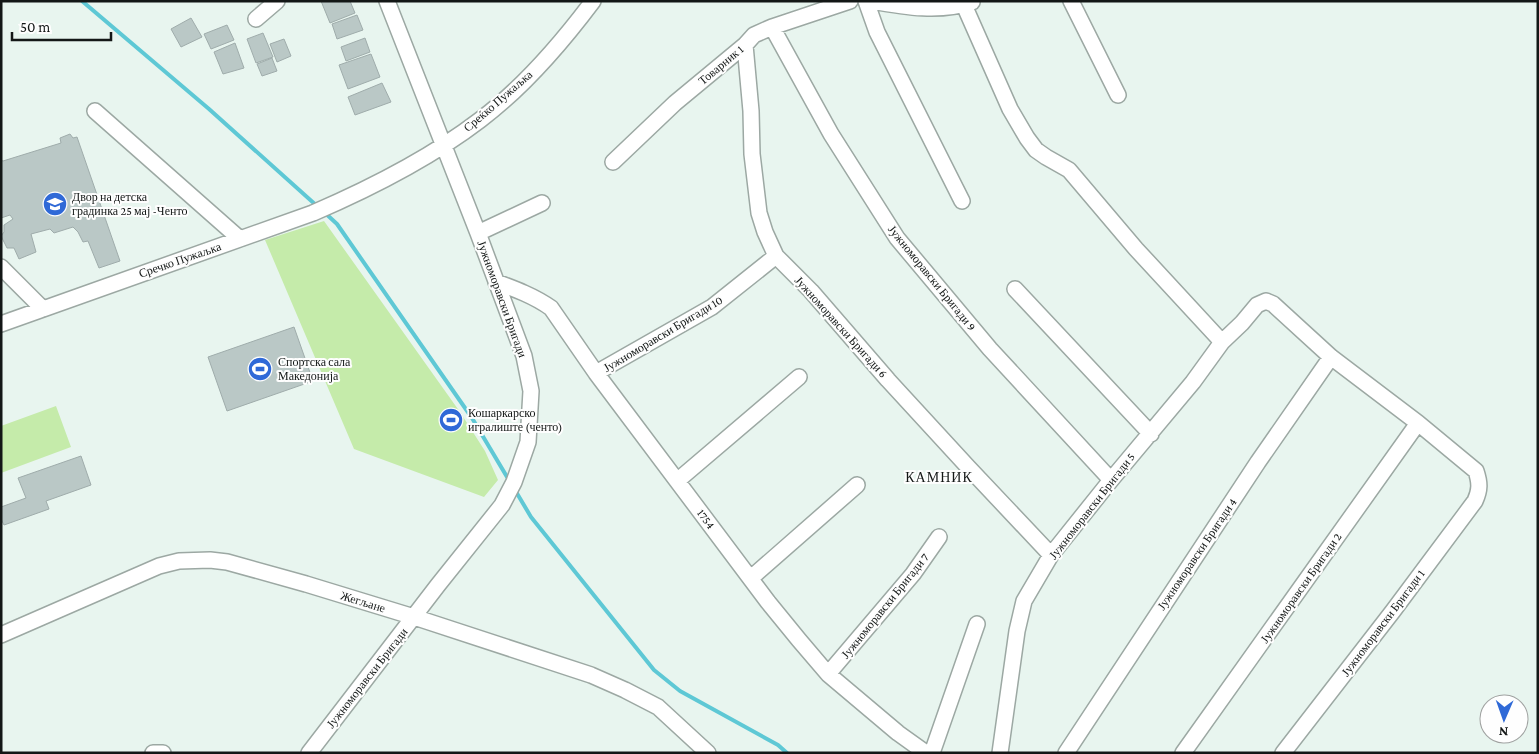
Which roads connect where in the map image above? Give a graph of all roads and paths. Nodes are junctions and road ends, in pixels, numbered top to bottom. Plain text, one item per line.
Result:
1 (277, 1) edge
2 (387, 1) edge
3 (593, 1) edge
4 (850, 1) edge
5 (866, 1) edge
6 (872, 1) edge
7 (1071, 1) edge
8 (969, 3) edge
9 (256, 19) dead end
10 (772, 27) junction
11 (745, 45) junction
12 (1118, 95) dead end
13 (95, 110) dead end
14 (443, 146) junction
15 (612, 162) dead end
16 (358, 193) joint
17 (962, 201) dead end
18 (542, 203) dead end
19 (478, 234) junction
20 (240, 239) junction
21 (776, 256) junction
22 (1, 267) edge
23 (496, 282) junction
24 (1015, 289) dead end
25 (43, 309) junction
26 (1, 324) edge
27 (1222, 342) junction
28 (1331, 357) junction
29 (596, 373) junction
30 (799, 377) dead end
31 (1418, 423) junction
32 (1150, 434) junction
33 (1111, 480) junction
34 (677, 481) junction
35 (857, 485) dead end
36 (940, 536) dead end
37 (1051, 555) junction
38 (751, 578) junction
39 (414, 618) junction
40 (977, 624) dead end
41 (1, 634) edge
42 (828, 674) junction
43 (153, 753) edge
44 (163, 753) edge
45 (310, 753) edge
46 (708, 753) edge
47 (926, 753) edge
48 (932, 753) edge
49 (1000, 753) edge
50 (1066, 753) edge
51 (1183, 753) edge
52 (1283, 753) edge

1 - 9 street
2 - 14 street, Јужноморавски Бригади
3 - 14 street, Среќко Пужаљка
4 - 10 street, Товарник 1
5 - 17 street
6 - 8 street
7 - 12 street
8 - 27 street
10 - 11 street, Товарник 1
10 - 33 street, Јужноморавски Бригади 9
11 - 15 street, Товарник 1
11 - 21 street, Јужноморавски Бригади 6
13 - 20 street
14 - 16 street, Среќко Пужаљка
14 - 19 street, Јужноморавски Бригади
16 - 20 street, Сречко Пужаљка
18 - 19 street
19 - 23 street, Јужноморавски Бригади
20 - 25 street, Сречко Пужаљка
21 - 29 street, Јужноморавски Бригади 10
21 - 37 street, Јужноморавски Бригади 6
22 - 25 street
23 - 29 street, 1754
23 - 39 street, Јужноморавски Бригади
24 - 32 street
25 - 26 street, Сречко Пужаљка
27 - 28 street, Јужноморавски Бригади 5
27 - 32 street, Јужноморавски Бригади 5
28 - 31 street
28 - 50 street, Јужноморавски Бригади 4
29 - 34 street, 1754
30 - 34 street
31 - 51 street, Јужноморавски Бригади 2
31 - 52 street, Јужноморавски Бригади 1
32 - 33 street, Јужноморавски Бригади 5
33 - 37 street, Јужноморавски Бригади 5
34 - 38 street, 1754
35 - 38 street
36 - 42 street, Јужноморавски Бригади 7
37 - 49 street, Јужноморавски Бригади 5
38 - 42 street, 1754
39 - 41 street, Жегљане
39 - 45 street, Јужноморавски Бригади
39 - 46 street, Жегљане
40 - 48 street
42 - 47 street, 1754
43 - 44 street

